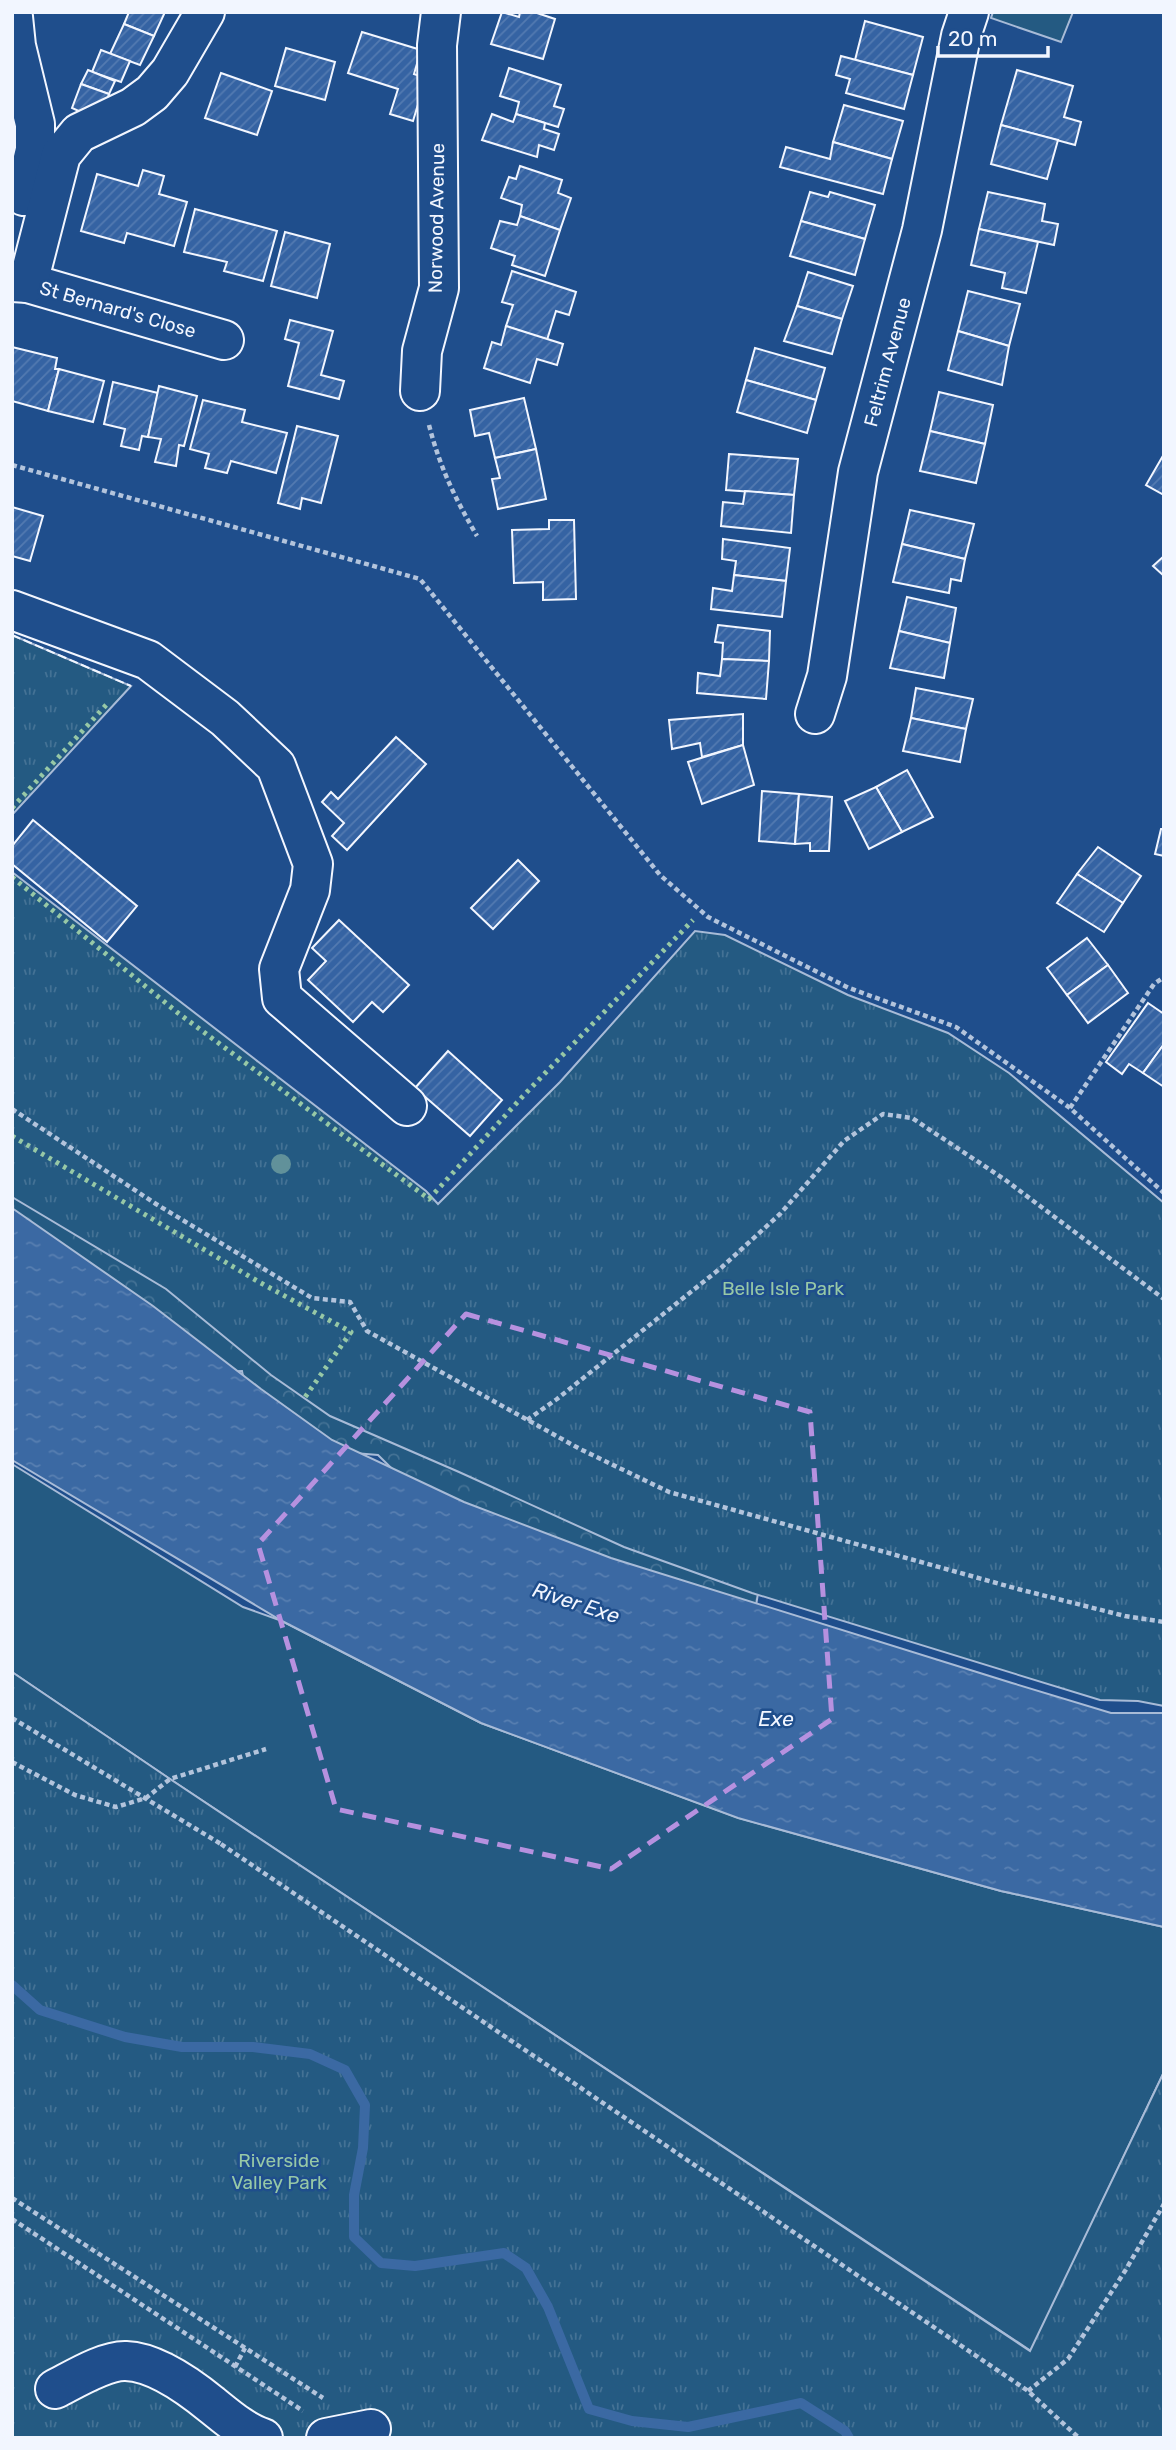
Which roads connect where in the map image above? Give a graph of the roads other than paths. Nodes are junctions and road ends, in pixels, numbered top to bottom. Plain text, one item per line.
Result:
1 (22, 12) edge
2 (205, 12) edge
3 (441, 12) edge
4 (969, 12) edge
5 (12, 17) edge
6 (12, 246) edge
7 (20, 283) edge
8 (224, 340) dead end
9 (420, 391) road end
10 (12, 610) edge
11 (815, 714) dead end
12 (407, 1106) dead end
13 (55, 2389) dead end
14 (262, 2438) edge

1 - 5 street
2 - 7 street
3 - 9 street, Norwood Avenue
4 - 11 street, Feltrim Avenue
5 - 6 street
7 - 8 street, St Bernard's Close
10 - 12 street
13 - 14 street

